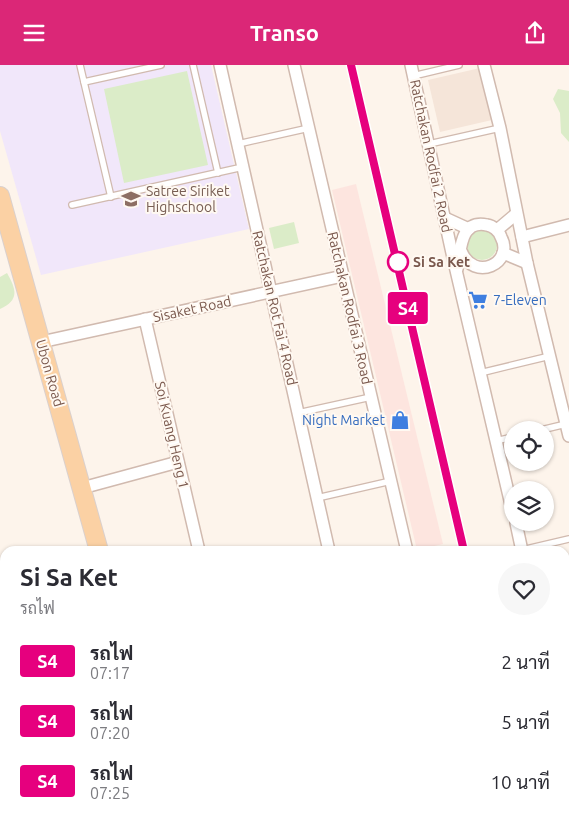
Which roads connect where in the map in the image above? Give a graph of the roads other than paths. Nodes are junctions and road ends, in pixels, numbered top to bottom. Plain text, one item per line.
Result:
1 (80, 65) edge
2 (161, 65) edge
3 (193, 65) edge
4 (220, 65) edge
5 (294, 65) edge
6 (459, 65) edge
7 (484, 65) edge
8 (412, 70) edge
9 (84, 82) junction
10 (500, 128) junction
11 (309, 129) junction
12 (238, 144) junction
13 (429, 144) junction
14 (243, 167) junction
15 (218, 173) junction
16 (0, 196) edge
17 (110, 197) junction
18 (72, 205) dead end
19 (516, 214) junction
20 (444, 218) junction
21 (569, 225) edge
22 (469, 229) junction
23 (497, 230) junction
24 (522, 237) junction
25 (456, 252) junction
26 (503, 253) junction
27 (527, 263) junction
28 (343, 276) junction
29 (271, 291) junction
30 (145, 319) junction
31 (41, 342) junction
32 (550, 356) junction
33 (480, 373) junction
34 (371, 397) junction
35 (298, 413) junction
36 (566, 424) junction
37 (554, 427) edge
38 (569, 436) edge
39 (504, 439) edge
40 (496, 441) junction
41 (178, 462) junction
42 (391, 481) junction
43 (505, 481) edge
44 (82, 488) junction
45 (317, 498) junction
46 (518, 531) edge
47 (569, 539) edge
48 (98, 546) edge
49 (198, 546) edge
50 (328, 546) edge
51 (406, 546) edge
52 (521, 546) edge
53 (542, 546) edge

1 - 9 lane
2 - 9 lane
3 - 15 lane
4 - 12 street, Ratchakan Rot Fai 4 Road
5 - 11 street, Ratchakan Rodfai 3 Road
6 - 8 lane
7 - 10 street
8 - 13 street, Ratchakan Rodfai 2 Road
9 - 17 lane
10 - 13 lane
10 - 19 street
11 - 12 lane
11 - 28 street, Ratchakan Rodfai 3 Road
12 - 14 street, Ratchakan Rot Fai 4 Road
13 - 20 street, Ratchakan Rodfai 2 Road
14 - 15 lane
14 - 29 street, Ratchakan Rot Fai 4 Road
15 - 17 lane
16 - 31 main road, Ubon Road
17 - 18 lane
19 - 23 street
19 - 24 street
20 - 22 street
20 - 25 street, Ratchakan Rodfai 2 Road
21 - 24 street
22 - 23 street
22 - 25 street
23 - 26 street
24 - 27 street
25 - 26 street
25 - 33 street
26 - 27 street
27 - 32 street
28 - 29 street, Sisaket Road
28 - 34 street, Ratchakan Rodfai 3 Road
29 - 30 street, Sisaket Road
29 - 35 street, Ratchakan Rot Fai 4 Road
30 - 31 street, Sisaket Road
30 - 41 street, Soi Kuang Heng 1
31 - 44 main road, Ubon Road
32 - 33 lane
32 - 36 street
33 - 40 street
34 - 35 lane
34 - 42 street, Ratchakan Rodfai 3 Road
35 - 45 street, Ratchakan Rot Fai 4 Road
36 - 37 lane
36 - 38 street
39 - 40 lane
40 - 43 street
41 - 44 street
41 - 49 street, Soi Kuang Heng 1
42 - 45 lane
42 - 51 street, Ratchakan Rodfai 3 Road
44 - 48 main road, Ubon Road
45 - 50 street, Ratchakan Rot Fai 4 Road
46 - 52 street
47 - 53 lane

